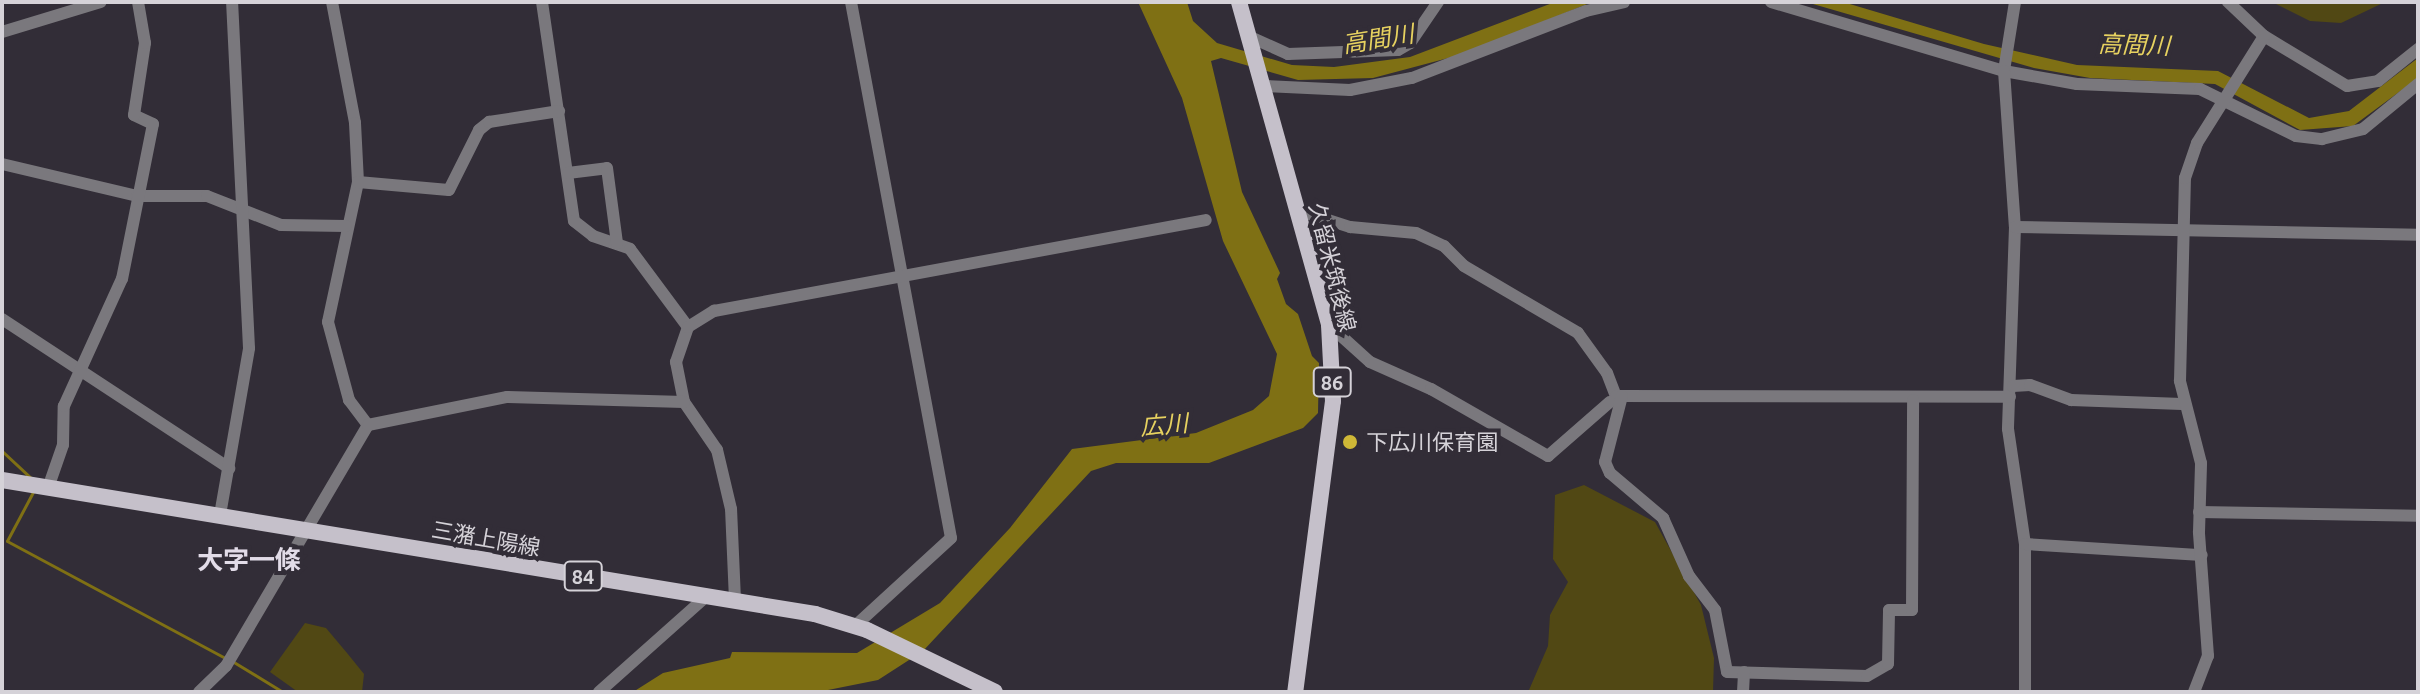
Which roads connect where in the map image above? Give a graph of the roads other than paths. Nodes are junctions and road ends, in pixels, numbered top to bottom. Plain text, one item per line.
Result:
1 (101, 2) edge
2 (138, 2) edge
3 (232, 2) edge
4 (332, 2) edge
5 (542, 2) edge
6 (851, 2) edge
7 (1239, 2) edge
8 (1438, 2) edge
9 (1624, 2) edge
10 (1771, 2) edge
11 (2015, 2) edge
12 (2228, 2) edge
13 (2, 32) edge
14 (2264, 36) junction
15 (1250, 42) junction
16 (2418, 49) edge
17 (2004, 71) junction
18 (1263, 83) junction
19 (2418, 84) edge
20 (2227, 96) junction
21 (559, 111) junction
22 (2, 164) edge
23 (568, 173) junction
24 (358, 182) junction
25 (137, 196) junction
26 (244, 208) junction
27 (1297, 210) junction
28 (1206, 220) dead end
29 (346, 226) junction
30 (2015, 227) junction
31 (2184, 231) junction
32 (2418, 235) edge
33 (617, 243) junction
34 (903, 275) junction
35 (2, 319) edge
36 (1329, 325) junction
37 (688, 327) junction
38 (81, 372) junction
39 (2011, 392) junction
40 (1616, 399) junction
41 (1913, 400) junction
42 (684, 402) junction
43 (2182, 404) junction
44 (368, 425) junction
45 (229, 468) junction
46 (2, 480) edge
47 (48, 488) junction
48 (2199, 512) junction
49 (220, 515) junction
50 (2418, 516) edge
51 (308, 530) junction
52 (2025, 544) junction
53 (2202, 555) junction
54 (708, 595) junction
55 (735, 600) junction
56 (862, 627) junction
57 (1744, 672) junction
58 (968, 686) edge
59 (199, 692) edge
60 (599, 692) edge
61 (995, 692) edge
62 (1295, 692) edge
63 (1743, 692) edge
64 (2025, 692) edge
65 (2194, 692) edge

1 - 13 street
2 - 25 street
3 - 26 street
4 - 24 street
5 - 21 street
6 - 34 street
7 - 15 main road, 久留米筑後線 / 86
8 - 15 street
9 - 18 street
10 - 17 street
11 - 17 street
12 - 14 street
14 - 16 street
14 - 20 street
15 - 18 main road, 久留米筑後線 / 86
17 - 20 street
17 - 30 street
18 - 27 main road, 久留米筑後線 / 86
19 - 20 street
20 - 31 street
21 - 23 street
21 - 24 street
22 - 25 street
23 - 33 street
23 - 33 street
24 - 29 street
25 - 26 street
25 - 38 street
26 - 29 street
26 - 45 street
27 - 36 main road, 久留米筑後線 / 86
27 - 40 street
28 - 34 street
29 - 44 street
30 - 31 street
30 - 39 street
31 - 32 street
31 - 43 street
33 - 37 street
34 - 37 street
34 - 56 street
35 - 38 street
36 - 40 street
36 - 62 main road, 久留米筑後線 / 86
37 - 42 street
38 - 45 street
38 - 47 street
39 - 41 street
39 - 43 street
39 - 52 street
40 - 41 street
40 - 57 street
41 - 57 street
42 - 44 street
42 - 55 street
43 - 48 street
44 - 51 street
45 - 49 street
46 - 47 main road, 三潴上陽線 / 84
47 - 49 main road, 三潴上陽線 / 84
48 - 50 street
48 - 53 street
49 - 51 main road, 三潴上陽線 / 84
51 - 54 main road, 三潴上陽線 / 84
51 - 59 street
52 - 53 street
52 - 64 street
53 - 65 street
54 - 55 main road, 三潴上陽線 / 84
54 - 60 street
55 - 56 main road, 三潴上陽線 / 84
56 - 58 main road, 三潴上陽線 / 84
57 - 63 street
58 - 61 main road, 三潴上陽線 / 84

